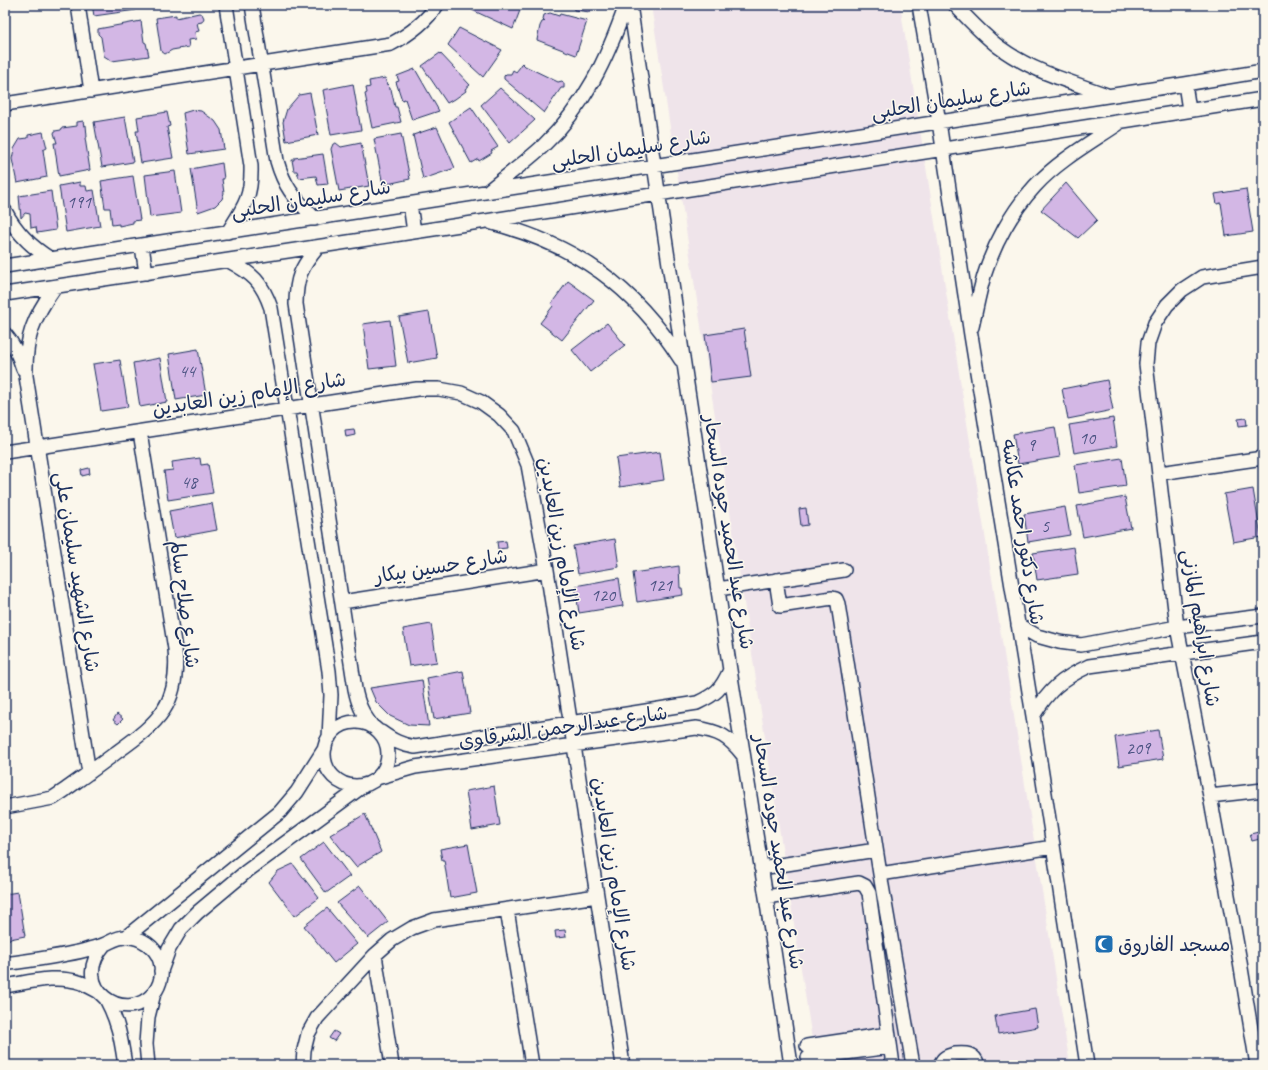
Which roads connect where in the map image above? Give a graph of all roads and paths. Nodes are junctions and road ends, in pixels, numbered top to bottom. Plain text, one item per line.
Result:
1 (78, 5) edge
2 (226, 5) edge
3 (252, 5) edge
4 (437, 5) edge
5 (626, 5) edge
6 (630, 5) edge
7 (919, 5) edge
8 (955, 5) edge
9 (261, 64) junction
10 (236, 68) junction
11 (1263, 71) edge
12 (1185, 84) junction
13 (91, 91) junction
14 (1109, 96) junction
15 (1263, 99) edge
16 (5, 104) edge
17 (1189, 110) junction
18 (1123, 121) junction
19 (939, 122) junction
20 (943, 150) junction
21 (654, 166) junction
22 (487, 192) junction
23 (658, 194) junction
24 (410, 204) junction
25 (5, 211) edge
26 (315, 219) junction
27 (486, 221) junction
28 (228, 232) junction
29 (414, 232) junction
30 (142, 246) junction
31 (318, 247) junction
32 (51, 259) junction
33 (229, 260) junction
34 (5, 266) edge
35 (1263, 267) edge
36 (146, 273) junction
37 (55, 287) junction
38 (5, 294) edge
39 (5, 334) edge
40 (971, 335) junction
41 (684, 365) junction
42 (26, 376) junction
43 (312, 404) junction
44 (287, 408) junction
45 (140, 432) junction
46 (37, 447) junction
47 (5, 452) edge
48 (1263, 458) edge
49 (1160, 473) junction
50 (547, 570) junction
51 (844, 570) dead end
52 (776, 580) junction
53 (718, 589) junction
54 (342, 602) junction
55 (1263, 616) edge
56 (1018, 625) junction
57 (1177, 627) junction
58 (1263, 642) edge
59 (1183, 653) junction
60 (730, 670) junction
61 (1033, 716) junction
62 (570, 723) junction
63 (376, 729) junction
64 (327, 743) junction
65 (574, 745) junction
66 (744, 755) junction
67 (89, 773) junction
68 (380, 777) junction
69 (363, 786) junction
70 (1263, 790) edge
71 (1210, 796) junction
72 (5, 807) edge
73 (1053, 847) junction
74 (876, 850) junction
75 (762, 868) junction
76 (880, 874) junction
77 (597, 896) junction
78 (766, 897) junction
79 (507, 910) junction
80 (126, 937) junction
81 (104, 945) junction
82 (375, 955) junction
83 (5, 964) edge
84 (161, 971) junction
85 (5, 986) edge
86 (154, 993) junction
87 (102, 996) junction
88 (889, 1040) junction
89 (807, 1052) dead end
90 (125, 1065) edge
91 (148, 1065) edge
92 (303, 1065) edge
93 (392, 1065) edge
94 (532, 1065) edge
95 (623, 1065) edge
96 (791, 1065) edge
97 (893, 1065) edge
98 (913, 1065) edge
99 (940, 1065) edge
100 (978, 1065) edge
101 (1087, 1065) edge
102 (1256, 1065) edge

1 - 13 street
2 - 10 street
3 - 9 street
4 - 9 street
5 - 22 street
6 - 21 street, شارع عبد الحميد جوده السحار
7 - 19 street, شارع دكتور احمد عكاشه
8 - 14 street
9 - 10 street
9 - 26 street
10 - 13 street
10 - 28 street
11 - 12 street, شارع سليمان الحلبى
12 - 14 street, شارع سليمان الحلبى
12 - 17 street
13 - 16 street
14 - 19 street, شارع سليمان الحلبى
15 - 17 street
17 - 18 street
18 - 20 street
18 - 40 street
19 - 20 street, شارع دكتور احمد عكاشه
19 - 21 street, شارع سليمان الحلبى
20 - 23 street
20 - 40 street, شارع دكتور احمد عكاشه
21 - 22 street, شارع سليمان الحلبى
21 - 23 street, شارع عبد الحميد جوده السحار
22 - 24 street, شارع سليمان الحلبى
23 - 27 street
23 - 41 street, شارع عبد الحميد جوده السحار
24 - 26 street, شارع سليمان الحلبى
24 - 29 street
25 - 32 street
26 - 28 street, شارع سليمان الحلبى
27 - 29 street
27 - 41 street
28 - 30 street, شارع سليمان الحلبى
29 - 31 street
30 - 32 street, شارع سليمان الحلبى
30 - 36 street
31 - 33 street
31 - 43 street
32 - 34 street, شارع سليمان الحلبى
33 - 36 street
33 - 44 street
35 - 49 street, شارع ابراهيم المازنى
36 - 37 street
37 - 38 street
37 - 42 street, شارع الشهيد سليمان على
39 - 42 street, شارع الشهيد سليمان على
40 - 56 street, شارع دكتور احمد عكاشه
41 - 53 street, شارع عبد الحميد جوده السحار
42 - 46 street, شارع الشهيد سليمان على
43 - 44 street, شارع الإمام زين العابدين
43 - 50 street, شارع الإمام زين العابدين
43 - 54 street
44 - 45 street, شارع الإمام زين العابدين
44 - 64 street
45 - 46 street, شارع الإمام زين العابدين
45 - 67 street, شارع صلاح سالم
46 - 47 street, شارع الإمام زين العابدين
46 - 67 street, شارع الشهيد سليمان على
48 - 49 street
49 - 57 street, شارع ابراهيم المازنى
50 - 54 street, شارع حسين بيكار
50 - 62 street, شارع الإمام زين العابدين
51 - 52 street
52 - 53 street
52 - 74 street
53 - 60 street, شارع عبد الحميد جوده السحار
54 - 63 street
55 - 57 street
56 - 57 street
56 - 61 street, شارع دكتور احمد عكاشه
57 - 59 street, شارع ابراهيم المازنى
58 - 59 street
59 - 61 street
59 - 71 street, شارع ابراهيم المازنى
60 - 62 street, شارع عبدالرحمن الشرقاوى
60 - 66 street, شارع عبد الحميد جوده السحار
61 - 73 street, شارع دكتور احمد عكاشه
62 - 63 street, شارع عبدالرحمن الشرقاوى
62 - 65 street, شارع الإمام زين العابدين
63 - 64 street
63 - 68 street
64 - 69 street
64 - 80 street
65 - 66 street, شارع عبدالرحمن الشرقاوى
65 - 68 street, شارع عبدالرحمن الشرقاوى
65 - 77 street, شارع الإمام زين العابدين
66 - 75 street, شارع عبد الحميد جوده السحار
67 - 72 street, شارع صلاح سالم
68 - 69 street
69 - 84 street
70 - 71 street
71 - 102 street, شارع ابراهيم المازنى
73 - 76 street
73 - 101 street, شارع دكتور احمد عكاشه
74 - 75 street
74 - 76 street
75 - 78 street, شارع عبد الحميد جوده السحار
76 - 98 street
77 - 79 street
77 - 95 street, شارع الإمام زين العابدين
78 - 88 street
78 - 96 street, شارع عبد الحميد جوده السحار
79 - 82 street
79 - 94 street
80 - 81 street
80 - 84 street
81 - 83 street
81 - 87 street
82 - 92 street
82 - 93 street
84 - 86 street
85 - 87 street
86 - 87 street
86 - 91 street
87 - 90 street
88 - 89 street
88 - 97 street
99 - 100 street

